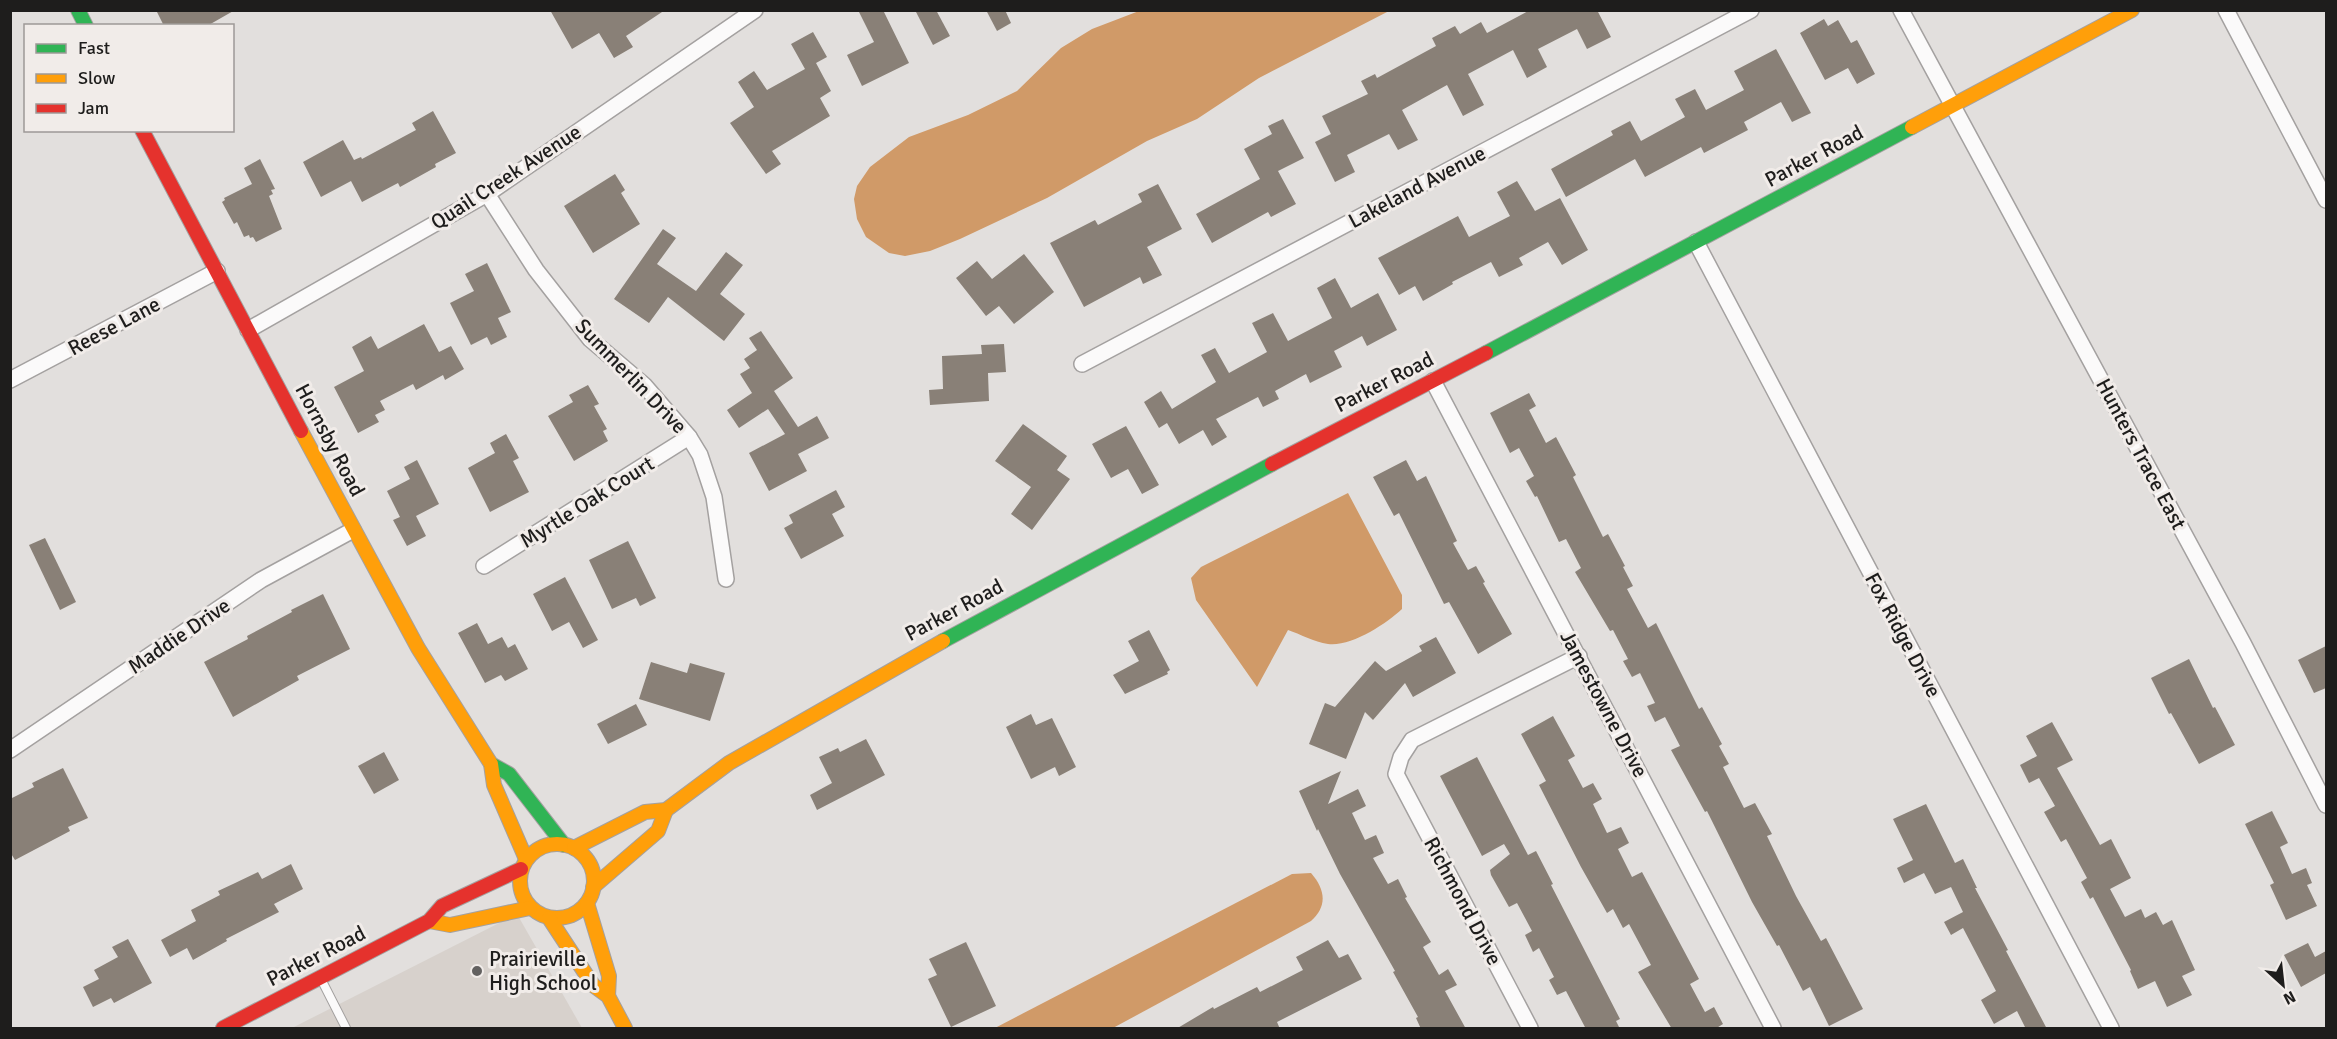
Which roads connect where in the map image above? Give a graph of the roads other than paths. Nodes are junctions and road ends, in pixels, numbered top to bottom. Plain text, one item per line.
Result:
1 (78, 10) edge
2 (754, 10) edge
3 (1751, 10) edge
4 (1902, 10) edge
5 (2132, 10) edge
6 (2226, 10) edge
7 (85, 24) edge
8 (1954, 105) junction
9 (143, 132) edge
10 (487, 194) junction
11 (2326, 200) edge
12 (1696, 242) junction
13 (217, 271) junction
14 (248, 330) junction
15 (1082, 364) dead end
16 (10, 381) edge
17 (1433, 381) junction
18 (689, 437) junction
19 (353, 530) junction
20 (484, 566) dead end
21 (726, 579) dead end
22 (1579, 656) junction
23 (10, 750) edge
24 (490, 764) junction
25 (2326, 805) edge
26 (666, 810) junction
27 (569, 846) junction
28 (524, 864) junction
29 (593, 887) junction
30 (587, 903) junction
31 (530, 908) junction
32 (549, 918) junction
33 (429, 921) junction
34 (320, 978) junction
35 (608, 996) junction
36 (223, 1029) edge
37 (346, 1029) edge
38 (625, 1029) edge
39 (1530, 1029) edge
40 (1773, 1029) edge
41 (2111, 1029) edge

1 - 7 street
2 - 10 street, Quail Creek Avenue
3 - 15 street, Lakeland Avenue
4 - 8 street, Hunters Trace East
5 - 8 street, Parker Road
6 - 11 street
8 - 12 street, Parker Road
8 - 25 street, Hunters Trace East
9 - 13 street, Hornsby Road
10 - 14 street, Quail Creek Avenue
10 - 18 street, Summerlin Drive
12 - 17 street, Parker Road
12 - 41 street, Fox Ridge Drive
13 - 14 street, Hornsby Road
13 - 16 street, Reese Lane
14 - 19 street, Hornsby Road
17 - 22 street, Jamestowne Drive
17 - 26 street, Parker Road
18 - 20 street, Myrtle Oak Court
18 - 21 street, Summerlin Drive
19 - 23 street, Maddie Drive
19 - 24 street, Hornsby Road
22 - 39 street, Richmond Drive
22 - 40 street, Jamestowne Drive
24 - 27 street, Hornsby Road
24 - 28 street, Hornsby Road
26 - 27 street, Parker Road
26 - 29 street, Parker Road
27 - 28 street
27 - 29 street
28 - 31 street
28 - 33 street, Parker Road
29 - 30 street
30 - 32 street
30 - 35 street
31 - 32 street
31 - 33 street
32 - 35 street
33 - 34 street, Parker Road
34 - 36 street, Parker Road
34 - 37 lane
35 - 38 street

